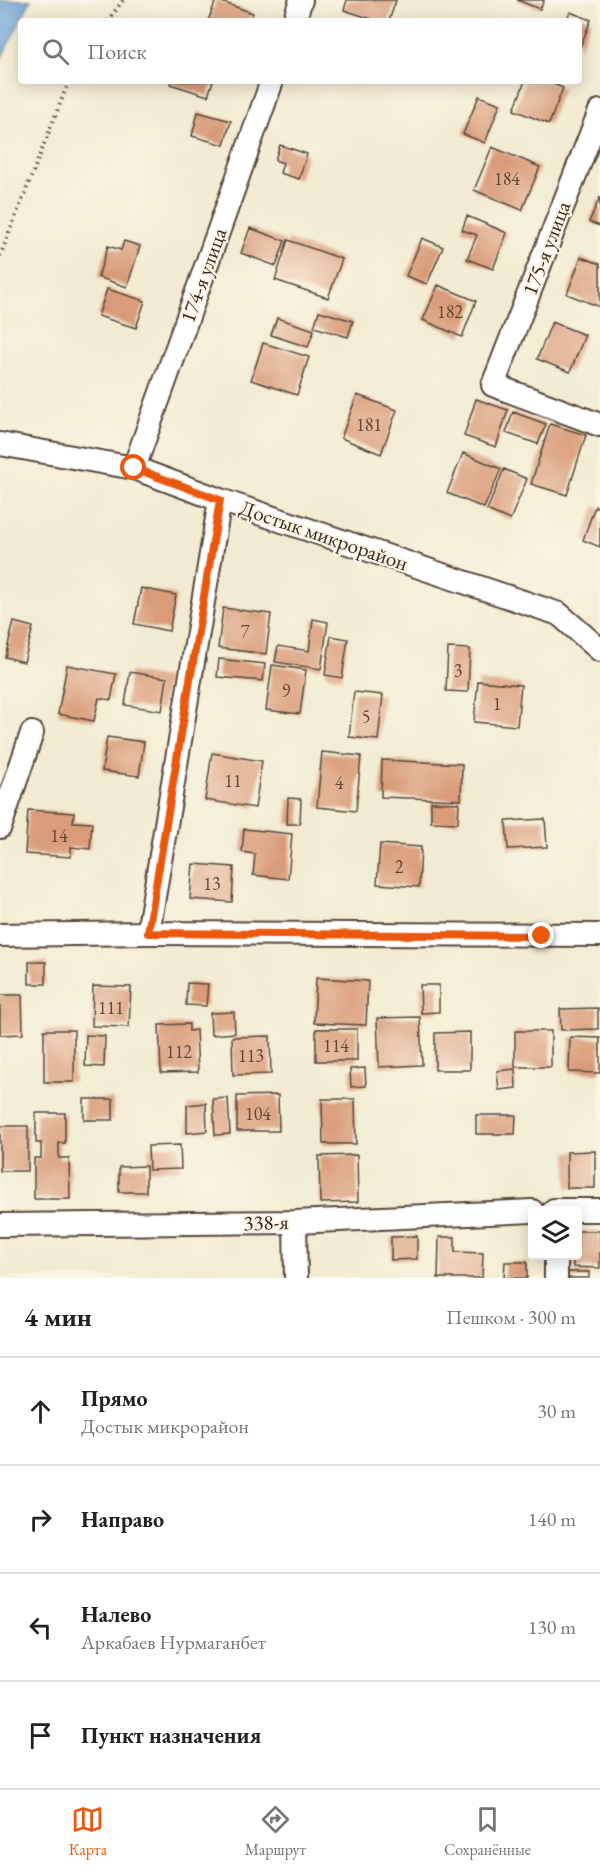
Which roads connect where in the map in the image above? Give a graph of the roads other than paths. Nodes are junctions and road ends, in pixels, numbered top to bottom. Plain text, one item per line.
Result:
1 (301, 0) edge
2 (295, 18) edge
3 (271, 84) edge
4 (600, 111) edge
5 (600, 425) edge
6 (0, 444) edge
7 (134, 468) junction
8 (220, 500) junction
9 (600, 650) edge
10 (32, 733) dead end
11 (0, 827) edge
12 (148, 933) junction
13 (0, 935) edge
14 (600, 935) edge
15 (582, 1210) edge
16 (600, 1210) edge
17 (528, 1211) edge
18 (295, 1221) junction
19 (0, 1225) edge
20 (556, 1260) edge
21 (296, 1278) edge
22 (555, 1278) edge

1 - 2 street
3 - 7 street, 174-я улица
4 - 5 street, 175-я улица
6 - 7 street, Достык микрорайон
7 - 8 street, Достык микрорайон
8 - 9 street, Достык микрорайон
8 - 12 street
10 - 11 street
12 - 13 street
12 - 14 street
15 - 16 street
17 - 18 street, 338-я
18 - 19 street, 338-я
18 - 21 street
20 - 22 street

